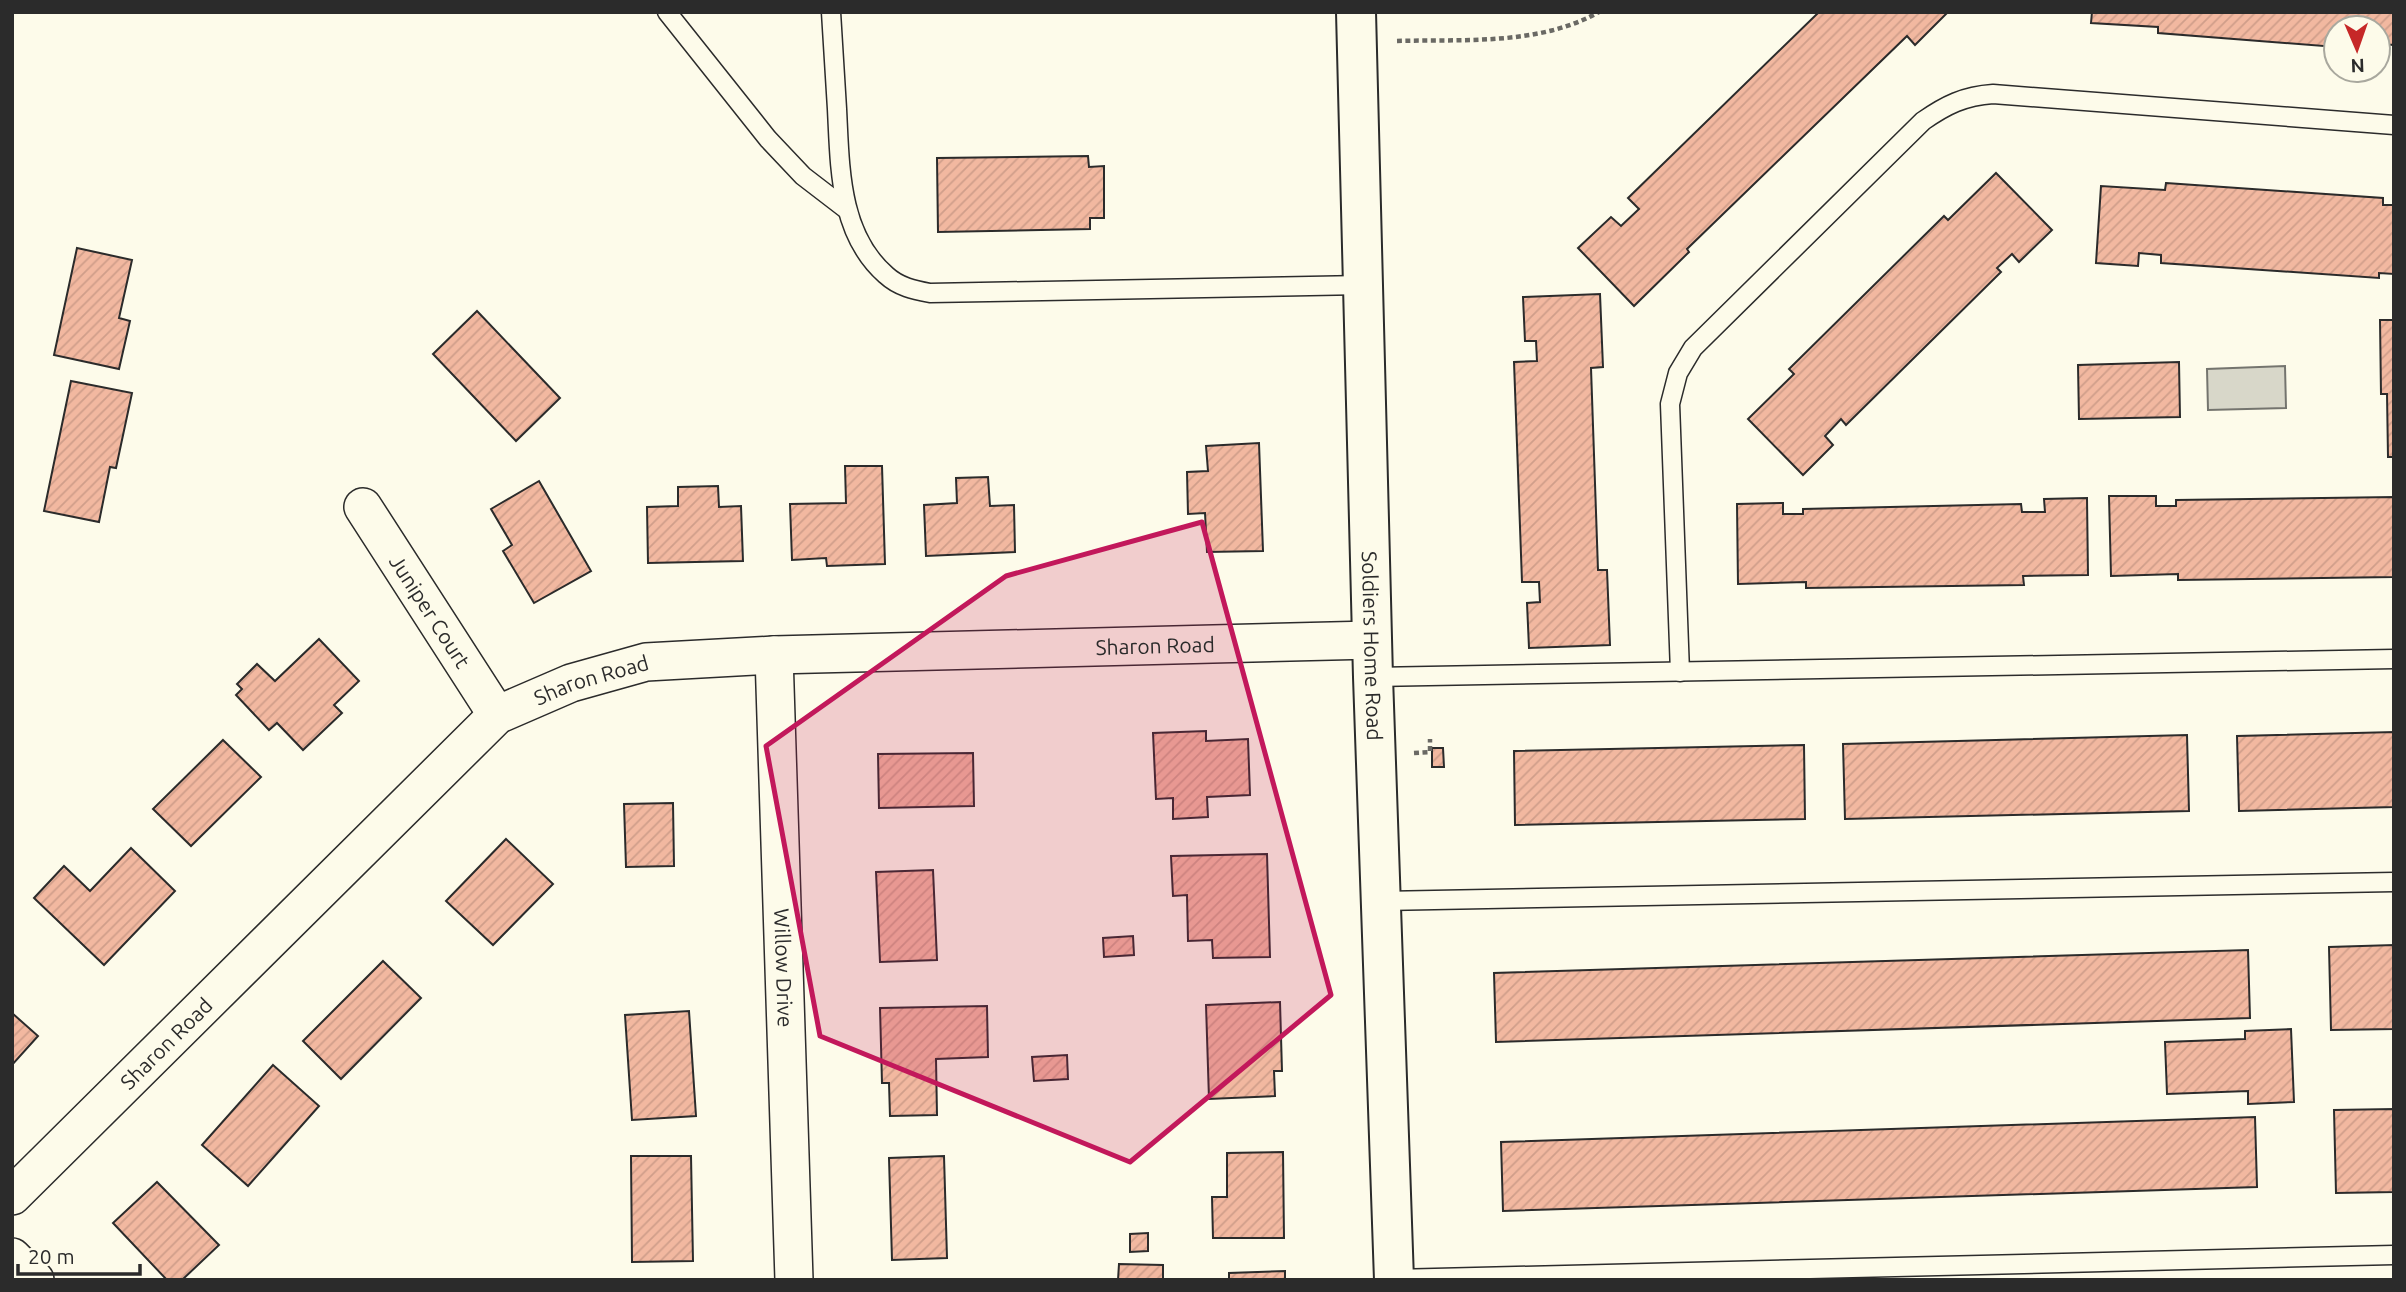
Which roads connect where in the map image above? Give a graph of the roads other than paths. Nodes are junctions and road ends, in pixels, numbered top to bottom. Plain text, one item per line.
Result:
1 (667, 12) edge
2 (831, 12) edge
3 (1356, 12) edge
4 (2394, 125) edge
5 (846, 209) junction
6 (1363, 285) junction
7 (363, 507) dead end
8 (1372, 640) junction
9 (774, 655) junction
10 (2394, 659) edge
11 (1680, 672) junction
12 (1373, 677) junction
13 (497, 715) junction
14 (2394, 882) edge
15 (1382, 901) junction
16 (12, 1196) edge
17 (2394, 1255) edge
18 (12, 1257) edge
19 (1394, 1279) edge
20 (35, 1280) edge
21 (794, 1280) edge

1 - 5 lane
2 - 5 lane
3 - 6 street, Soldiers Home Road
4 - 11 lane
5 - 6 lane
6 - 8 street, Soldiers Home Road
7 - 13 street, Juniper Court
8 - 9 street, Sharon Road
8 - 12 street, Soldiers Home Road
9 - 13 street, Sharon Road
9 - 21 street, Willow Drive
10 - 11 lane
11 - 12 lane
12 - 15 street, Soldiers Home Road
13 - 16 street, Sharon Road
14 - 15 lane
15 - 19 street, Soldiers Home Road
17 - 19 lane
18 - 20 street

